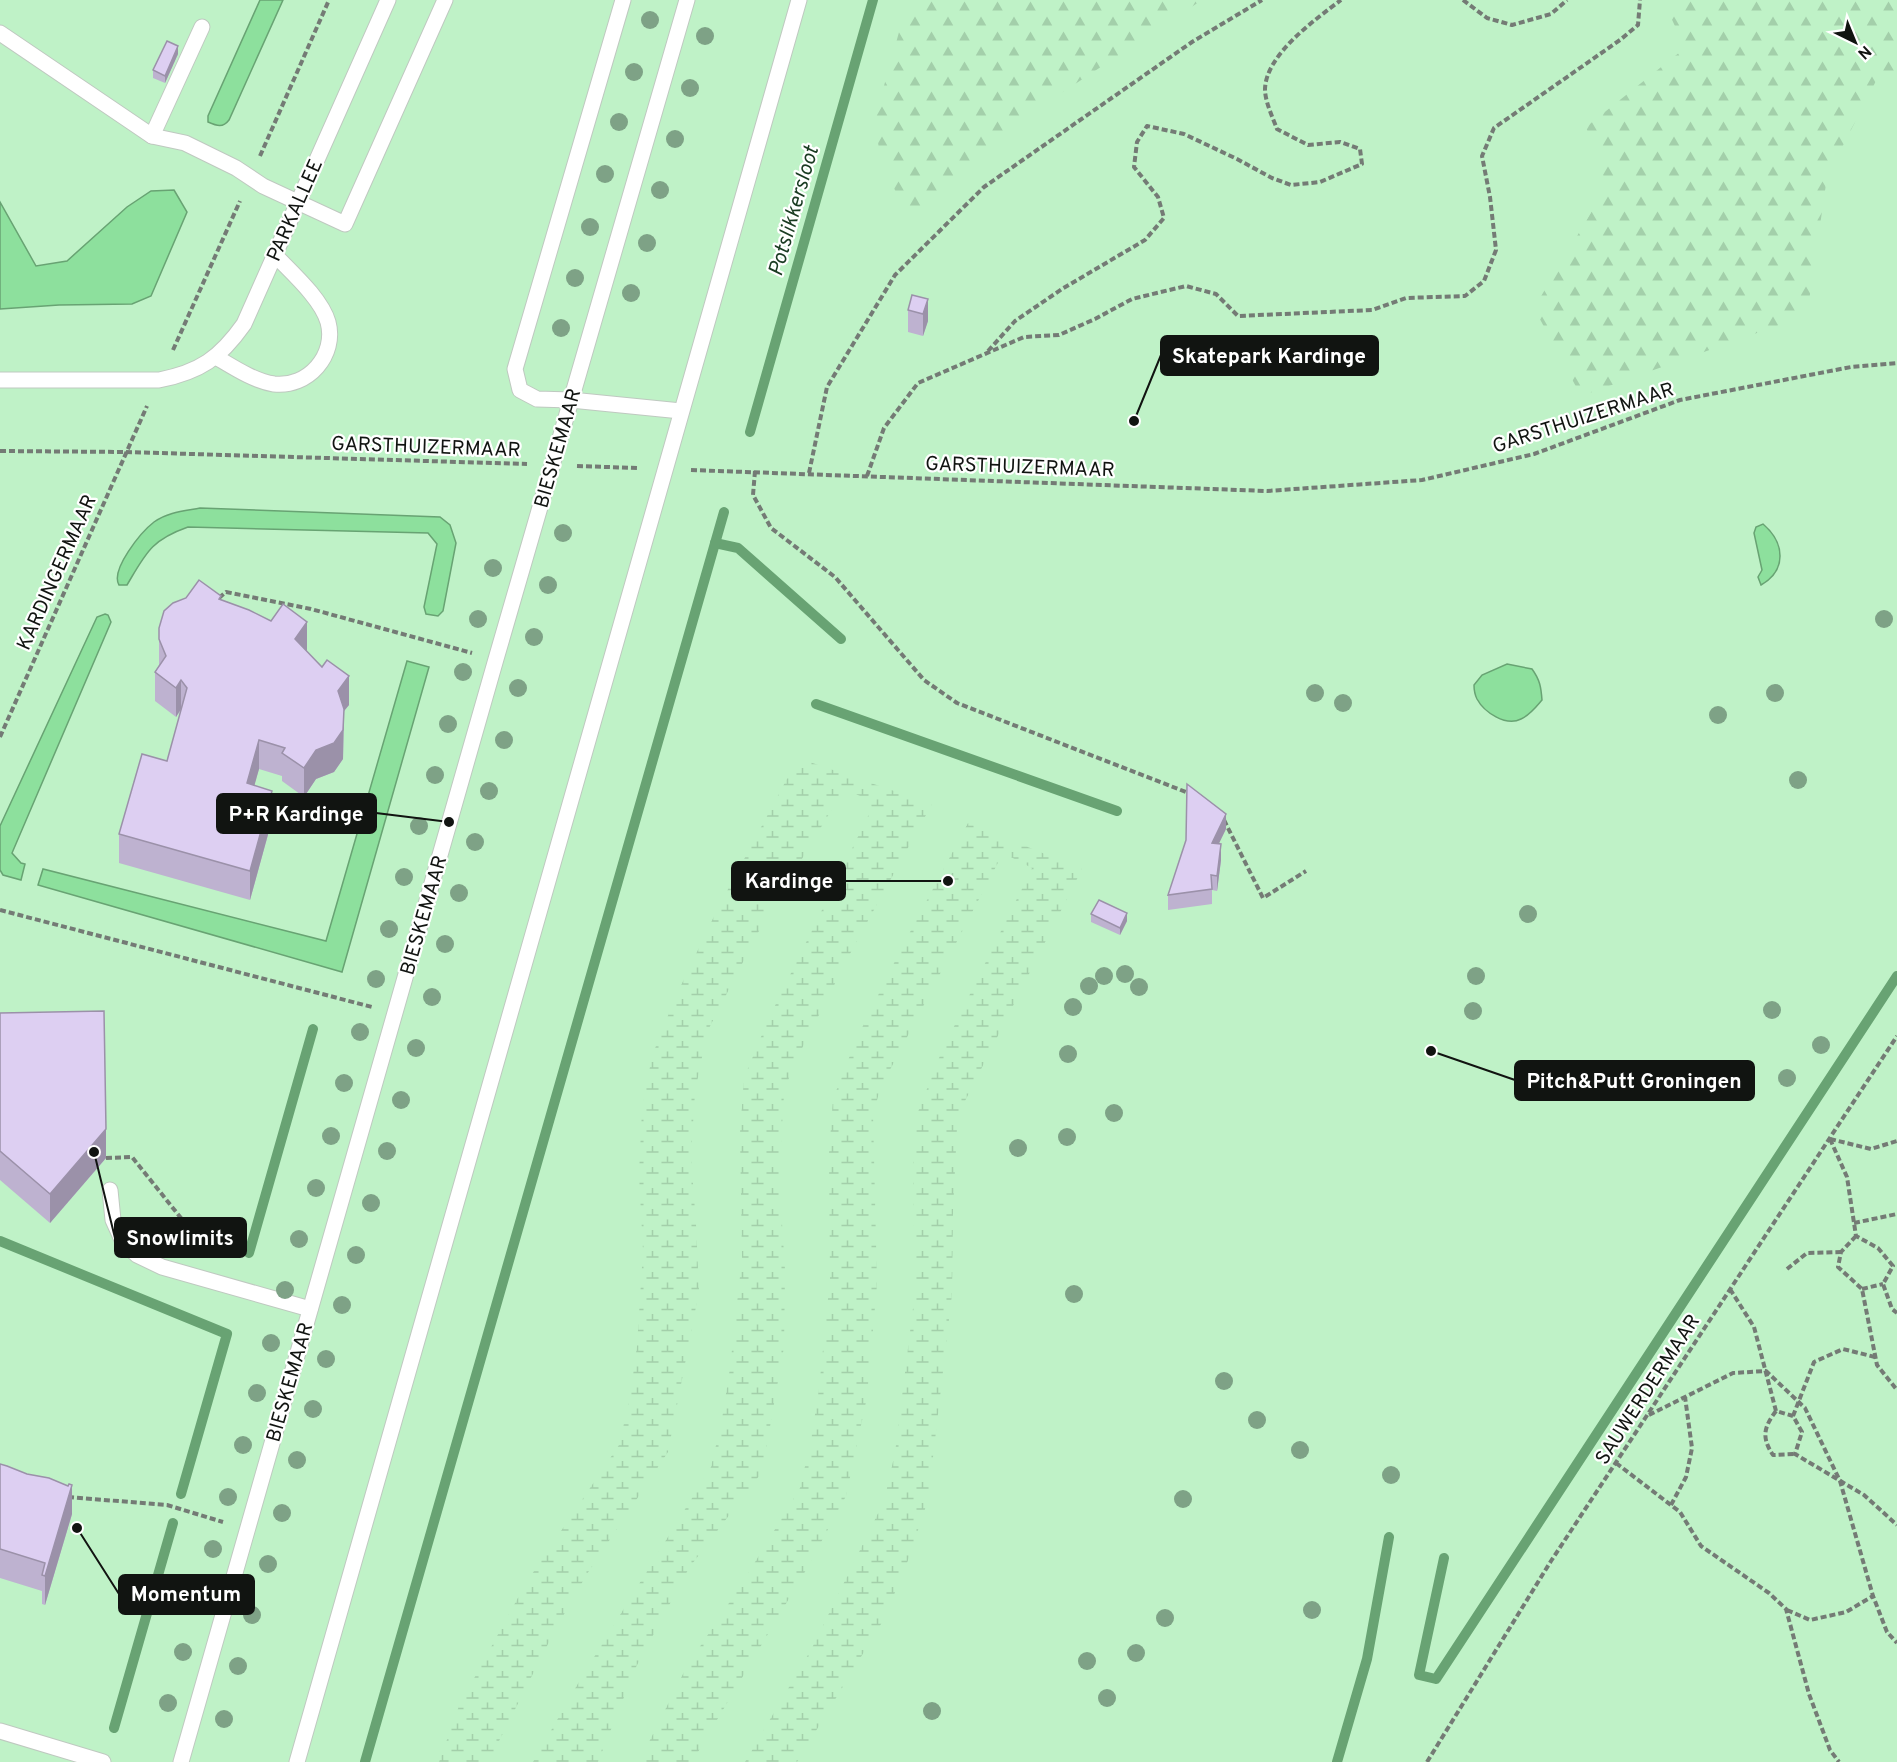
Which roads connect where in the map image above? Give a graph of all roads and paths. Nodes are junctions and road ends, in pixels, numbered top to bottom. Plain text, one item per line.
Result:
1 (329, 0) edge
2 (388, 0) edge
3 (445, 0) edge
4 (623, 0) edge
5 (687, 0) edge
6 (799, 0) edge
7 (1262, 0) edge
8 (1341, 0) edge
9 (1463, 0) edge
10 (1567, 0) edge
11 (1640, 0) edge
12 (202, 27) dead end
13 (0, 33) edge
14 (152, 136) junction
15 (251, 177) junction
16 (297, 202) junction
17 (274, 254) junction
18 (986, 353) junction
19 (216, 357) junction
20 (1897, 363) edge
21 (0, 380) edge
22 (159, 380) junction
23 (571, 400) junction
24 (681, 411) junction
25 (0, 452) edge
26 (125, 452) junction
27 (553, 465) junction
28 (665, 469) junction
29 (755, 471) junction
30 (809, 473) junction
31 (867, 476) junction
32 (218, 599) edge
33 (496, 659) junction
34 (0, 737) edge
35 (1195, 795) edge
36 (1222, 815) edge
37 (1306, 871) dead end
38 (0, 910) edge
39 (395, 1014) junction
40 (1897, 1036) edge
41 (1829, 1138) junction
42 (1897, 1141) edge
43 (106, 1158) edge
44 (110, 1190) dead end
45 (1897, 1214) edge
46 (1854, 1223) junction
47 (1856, 1236) junction
48 (1841, 1252) junction
49 (1787, 1269) dead end
50 (1883, 1284) junction
51 (237, 1288) junction
52 (1730, 1289) junction
53 (1862, 1289) junction
54 (310, 1309) junction
55 (1897, 1313) edge
56 (1876, 1358) junction
57 (1766, 1371) junction
58 (1897, 1390) edge
59 (1685, 1396) junction
60 (1799, 1403) junction
61 (1776, 1411) junction
62 (1647, 1415) junction
63 (1793, 1416) junction
64 (1795, 1454) junction
65 (1616, 1463) junction
66 (1840, 1481) junction
67 (63, 1496) edge
68 (1671, 1505) junction
69 (1897, 1525) edge
70 (247, 1529) junction
71 (1873, 1596) junction
72 (1786, 1610) junction
73 (1897, 1642) edge
74 (0, 1731) edge
75 (104, 1762) edge
76 (181, 1762) edge
77 (297, 1762) edge
78 (1428, 1762) edge
79 (1839, 1762) edge

1 - 15 path
2 - 16 lane, PARKALLEE
3 - 16 lane
4 - 23 lane
5 - 23 lane, BIESKEMAAR
6 - 24 lane
7 - 30 path
8 - 18 path
9 - 10 path
11 - 18 path
12 - 14 lane
13 - 14 lane
14 - 15 lane
15 - 16 lane
15 - 22 path
16 - 17 lane, PARKALLEE
17 - 19 lane, PARKALLEE
17 - 19 lane
18 - 31 path
19 - 22 lane, PARKALLEE
20 - 31 path, GARSTHUIZERMAAR
21 - 22 lane, PARKALLEE
22 - 26 path, KARDINGERMAAR
23 - 24 lane
23 - 27 lane, BIESKEMAAR
24 - 28 lane
25 - 26 path
26 - 27 path, GARSTHUIZERMAAR
26 - 34 path, KARDINGERMAAR
27 - 28 path, GARSTHUIZERMAAR
27 - 33 lane, BIESKEMAAR
28 - 29 path, GARSTHUIZERMAAR
28 - 77 lane
29 - 30 path, GARSTHUIZERMAAR
29 - 35 path
30 - 31 path, GARSTHUIZERMAAR
32 - 33 path
33 - 39 lane, BIESKEMAAR
36 - 37 path
38 - 39 path
39 - 54 lane, BIESKEMAAR
40 - 41 path, SAUWERDERMAAR
41 - 42 path
41 - 46 path
41 - 52 path, SAUWERDERMAAR
43 - 51 path
44 - 51 lane
45 - 46 path
46 - 47 path
47 - 48 path
47 - 50 path
48 - 49 path
48 - 53 path
50 - 53 path
50 - 55 path
51 - 54 lane
52 - 57 path
52 - 62 path, SAUWERDERMAAR
53 - 56 path
54 - 70 lane, BIESKEMAAR
56 - 58 path
56 - 60 path
57 - 59 path
57 - 60 path
57 - 61 path
59 - 62 path
59 - 68 path
60 - 63 path
60 - 66 path
61 - 63 path
61 - 64 path
62 - 65 path, SAUWERDERMAAR
63 - 64 path
64 - 66 path
65 - 68 path
65 - 78 path, SAUWERDERMAAR
66 - 69 path
66 - 71 path
67 - 70 path
68 - 72 path
70 - 76 lane, BIESKEMAAR
71 - 72 path
71 - 73 path
72 - 79 path
74 - 75 lane

